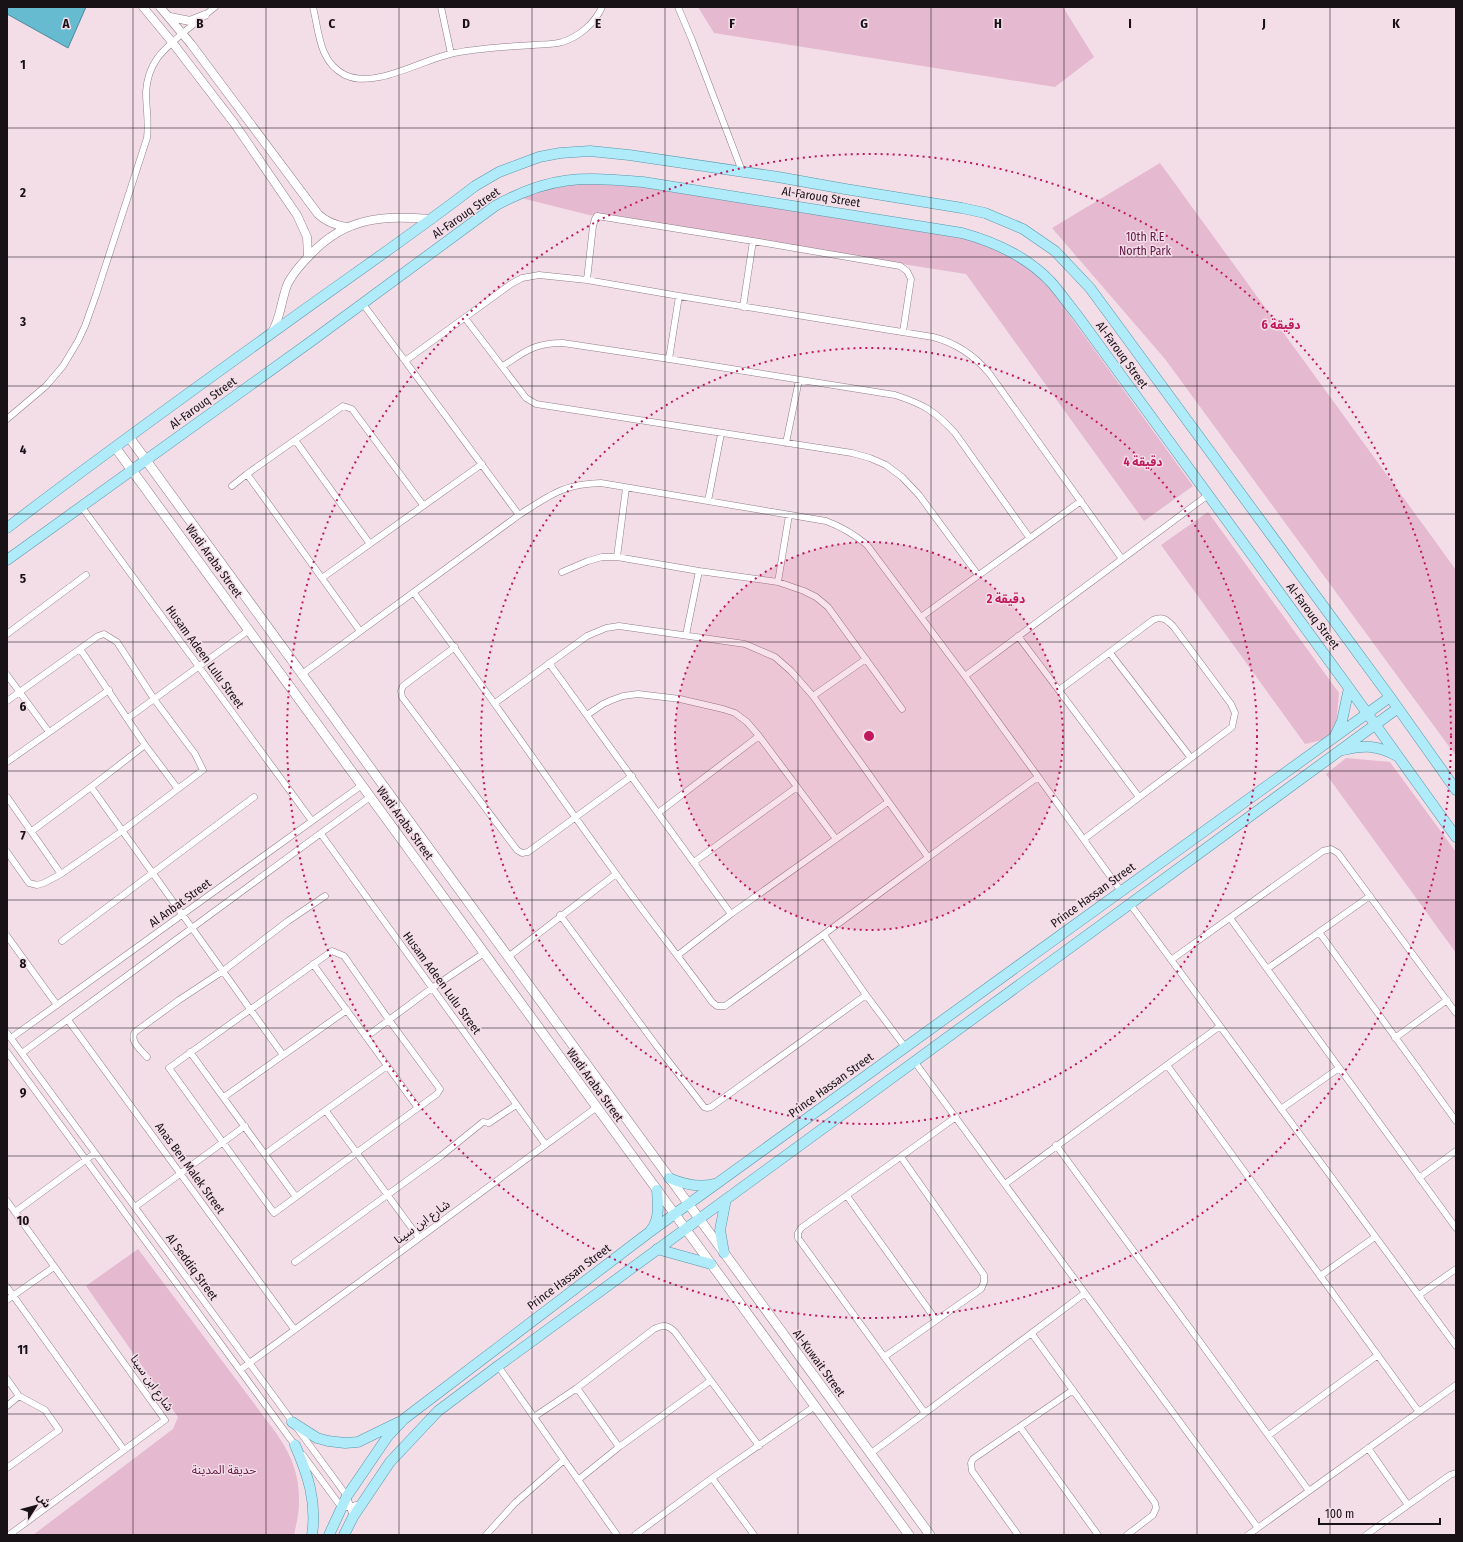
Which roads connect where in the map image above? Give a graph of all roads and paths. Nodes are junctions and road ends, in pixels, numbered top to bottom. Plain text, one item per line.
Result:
1 (143, 7) edge
2 (160, 7) edge
3 (215, 7) edge
4 (313, 7) edge
5 (441, 7) edge
6 (602, 7) edge
7 (678, 7) edge
8 (205, 15) junction
9 (170, 17) junction
10 (183, 34) junction
11 (172, 42) junction
12 (451, 54) junction
13 (742, 171) junction
14 (432, 219) junction
15 (346, 228) junction
16 (753, 241) junction
17 (308, 256) junction
18 (587, 280) junction
19 (679, 296) junction
20 (363, 304) junction
21 (744, 307) junction
22 (465, 318) junction
23 (903, 332) junction
24 (272, 333) junction
25 (669, 359) junction
26 (405, 361) junction
27 (503, 366) junction
28 (799, 380) junction
29 (7, 419) edge
30 (721, 434) junction
31 (129, 437) junction
32 (295, 440) junction
33 (786, 443) junction
34 (115, 446) junction
35 (146, 460) junction
36 (482, 464) junction
37 (132, 470) junction
38 (246, 474) junction
39 (232, 486) dead end
40 (626, 488) junction
41 (1208, 495) junction
42 (708, 501) junction
43 (1081, 501) junction
44 (423, 505) junction
45 (81, 506) junction
46 (789, 514) junction
47 (520, 515) junction
48 (7, 528) edge
49 (1029, 537) junction
50 (370, 544) junction
51 (617, 557) junction
52 (1122, 559) junction
53 (7, 560) edge
54 (562, 572) dead end
55 (699, 572) junction
56 (86, 575) dead end
57 (978, 575) junction
58 (322, 578) junction
59 (778, 582) junction
60 (414, 593) junction
61 (921, 617) junction
62 (249, 630) junction
63 (360, 631) junction
64 (7, 634) edge
65 (686, 635) junction
66 (1018, 636) junction
67 (455, 647) junction
68 (80, 649) junction
69 (1110, 653) junction
70 (866, 659) junction
71 (550, 663) junction
72 (199, 667) junction
73 (302, 674) junction
74 (7, 675) edge
75 (965, 676) junction
76 (1349, 688) junction
77 (109, 690) junction
78 (1059, 690) junction
79 (20, 692) junction
80 (813, 696) junction
81 (1390, 697) junction
82 (154, 699) junction
83 (7, 701) edge
84 (495, 703) junction
85 (1398, 708) junction
86 (902, 709) dead end
87 (1368, 713) junction
88 (587, 715) junction
89 (128, 718) junction
90 (1375, 724) junction
91 (49, 732) junction
92 (759, 736) junction
93 (1335, 737) junction
94 (145, 745) junction
95 (1340, 750) junction
96 (1397, 756) junction
97 (1190, 758) junction
98 (7, 762) edge
99 (632, 776) junction
100 (1038, 777) junction
101 (362, 785) junction
102 (91, 787) junction
103 (797, 787) junction
104 (178, 789) junction
105 (1456, 790) edge
106 (254, 797) dead end
107 (370, 797) junction
108 (1139, 797) junction
109 (8, 801) edge
110 (888, 802) junction
111 (658, 814) junction
112 (576, 818) junction
113 (312, 821) junction
114 (32, 831) junction
115 (122, 831) junction
116 (321, 834) junction
117 (1456, 837) edge
118 (836, 839) junction
119 (1084, 839) junction
120 (7, 852) edge
121 (928, 857) junction
122 (694, 862) junction
123 (152, 873) junction
124 (61, 874) junction
125 (616, 874) junction
126 (457, 887) junction
127 (1121, 891) junction
128 (325, 896) dead end
129 (1370, 896) junction
130 (444, 898) junction
131 (1130, 904) junction
132 (731, 914) junction
133 (182, 915) junction
134 (560, 915) junction
135 (1230, 918) junction
136 (192, 928) junction
137 (1318, 932) junction
138 (824, 935) junction
139 (7, 936) edge
140 (62, 941) dead end
141 (484, 953) junction
142 (678, 955) junction
143 (508, 957) junction
144 (1171, 960) junction
145 (313, 964) junction
146 (1267, 969) junction
147 (223, 971) junction
148 (432, 988) junction
149 (866, 995) junction
150 (1447, 1000) junction
151 (57, 1005) junction
152 (250, 1009) junction
153 (347, 1010) junction
154 (1456, 1013) edge
155 (68, 1020) junction
156 (389, 1020) junction
157 (1220, 1026) junction
158 (9, 1036) edge
159 (366, 1037) junction
160 (1395, 1038) junction
161 (905, 1047) junction
162 (7, 1052) edge
163 (190, 1052) junction
164 (22, 1053) junction
165 (283, 1055) junction
166 (147, 1057) dead end
167 (914, 1061) junction
168 (1167, 1065) junction
169 (387, 1066) junction
170 (1339, 1068) junction
171 (224, 1097) junction
172 (516, 1105) junction
173 (597, 1107) junction
174 (418, 1108) junction
175 (1281, 1109) junction
176 (326, 1110) junction
177 (956, 1118) junction
178 (1456, 1121) edge
179 (245, 1126) junction
180 (223, 1143) junction
181 (545, 1144) junction
182 (1056, 1145) junction
183 (357, 1152) junction
184 (1456, 1152) edge
185 (95, 1153) junction
186 (265, 1154) junction
187 (901, 1157) junction
188 (86, 1160) junction
189 (181, 1174) junction
190 (669, 1178) junction
191 (1419, 1178) junction
192 (718, 1183) junction
193 (1005, 1184) junction
194 (657, 1190) junction
195 (387, 1194) junction
196 (847, 1196) junction
197 (296, 1197) junction
198 (726, 1199) junction
199 (7, 1201) edge
200 (688, 1204) junction
201 (135, 1207) junction
202 (15, 1212) junction
203 (675, 1214) junction
204 (699, 1219) junction
205 (685, 1228) junction
206 (1456, 1228) edge
207 (647, 1234) junction
208 (1375, 1237) junction
209 (418, 1238) junction
210 (657, 1249) junction
211 (724, 1253) junction
212 (295, 1262) dead end
213 (711, 1264) junction
214 (54, 1267) junction
215 (1456, 1269) edge
216 (1320, 1276) junction
217 (7, 1287) edge
218 (1085, 1293) junction
219 (1419, 1295) junction
220 (13, 1296) junction
221 (7, 1300) edge
222 (936, 1320) junction
223 (294, 1329) junction
224 (1032, 1334) junction
225 (1456, 1346) edge
226 (1378, 1355) junction
227 (884, 1357) junction
228 (249, 1363) junction
229 (498, 1366) junction
230 (240, 1370) junction
231 (7, 1379) edge
232 (710, 1381) junction
233 (1456, 1385) edge
234 (578, 1388) junction
235 (1073, 1390) junction
236 (19, 1396) junction
237 (7, 1406) edge
238 (815, 1406) junction
239 (1419, 1412) junction
240 (925, 1413) junction
241 (534, 1417) junction
242 (404, 1419) junction
243 (292, 1422) junction
244 (1020, 1427) junction
245 (1268, 1435) junction
246 (295, 1445) junction
247 (619, 1446) junction
248 (759, 1446) junction
249 (1368, 1448) junction
250 (124, 1450) junction
251 (870, 1454) junction
252 (564, 1460) junction
253 (7, 1468) edge
254 (1456, 1473) edge
255 (712, 1478) junction
256 (578, 1480) junction
257 (1310, 1491) junction
258 (347, 1496) junction
259 (362, 1504) junction
260 (1408, 1505) junction
261 (346, 1507) junction
262 (353, 1517) junction
263 (1258, 1528) junction
264 (9, 1535) edge
265 (312, 1535) edge
266 (329, 1535) edge
267 (344, 1535) edge
268 (486, 1535) edge
269 (617, 1535) edge
270 (635, 1535) edge
271 (754, 1535) edge
272 (909, 1535) edge
273 (930, 1535) edge
274 (1018, 1535) edge
275 (1098, 1535) edge
276 (1127, 1535) edge
277 (1248, 1535) edge
278 (1366, 1535) edge

1 - 11 street
2 - 9 street
3 - 8 street
4 - 12 street
5 - 12 street
6 - 12 street
7 - 13 street
8 - 9 street
8 - 10 street
9 - 10 street
10 - 11 street
10 - 15 street
11 - 17 street
11 - 29 street
13 - 14 main road, Al-Farouq Street
13 - 81 main road, Al-Farouq Street
14 - 15 street
14 - 24 main road, Al-Farouq Street
15 - 17 street
16 - 18 street
16 - 21 street
16 - 23 street
17 - 24 street
18 - 19 street
18 - 22 street
19 - 21 street
19 - 25 street
20 - 26 street
20 - 35 main road, Al-Farouq Street
20 - 41 main road, Al-Farouq Street
21 - 23 street
22 - 26 street
22 - 27 street
23 - 43 street
24 - 31 main road, Al-Farouq Street
25 - 27 street
25 - 28 street
26 - 36 street
27 - 30 street
28 - 33 street
28 - 49 street
30 - 33 street
30 - 42 street
31 - 34 main road, Al-Farouq Street
31 - 35 main road, Wadi Araba Street
32 - 38 street
32 - 44 street
32 - 50 street
33 - 57 street
34 - 37 main road, Wadi Araba Street
34 - 48 main road, Al-Farouq Street
35 - 37 main road, Al-Farouq Street
35 - 73 main road, Wadi Araba Street
36 - 44 street
36 - 47 street
37 - 45 main road, Al-Farouq Street
37 - 62 main road, Wadi Araba Street
38 - 39 street
38 - 58 street
40 - 42 street
40 - 47 street
40 - 51 street
41 - 52 street
41 - 76 main road, Al-Farouq Street
42 - 46 street
43 - 49 street
43 - 52 street
44 - 50 street
45 - 53 main road, Al-Farouq Street
45 - 72 street, Husam Adeen Lulu Street
46 - 59 street
46 - 61 street
47 - 60 street
49 - 57 street
50 - 58 street
51 - 54 street
51 - 55 street
52 - 66 street
55 - 59 street
55 - 65 street
56 - 64 street
57 - 61 street
58 - 63 street
59 - 70 street
60 - 63 street
60 - 67 street
61 - 75 street
62 - 72 street
62 - 101 main road, Wadi Araba Street
63 - 73 street
65 - 71 street
65 - 80 street
66 - 75 street
66 - 78 street
67 - 84 street
67 - 112 street
68 - 77 street
68 - 79 street
68 - 82 street
69 - 78 street
69 - 97 street
69 - 97 street
70 - 80 street
70 - 86 street
71 - 84 street
71 - 88 street
72 - 82 street
72 - 113 street, Husam Adeen Lulu Street
73 - 126 main road, Wadi Araba Street
74 - 79 street
75 - 100 street
76 - 87 main road, Al-Farouq Street
76 - 93 main road
77 - 89 street
77 - 91 street
78 - 108 street
79 - 83 street
79 - 91 street
80 - 110 street
81 - 85 main road, Al-Farouq Street
81 - 87 main road, Prince Hassan Street
82 - 89 street
82 - 104 street
84 - 112 street
85 - 90 main road
85 - 105 main road, Al-Farouq Street
87 - 90 main road, Al-Farouq Street
87 - 93 main road, Prince Hassan Street
88 - 92 street
88 - 99 street
89 - 94 street
90 - 95 main road
90 - 96 main road, Al-Farouq Street
91 - 98 street
92 - 103 street
92 - 111 street
93 - 127 main road, Prince Hassan Street
94 - 102 street
94 - 104 street
95 - 96 main road
95 - 131 main road
96 - 117 main road, Al-Farouq Street
97 - 108 street
99 - 111 street
99 - 112 street
100 - 119 street
100 - 121 street
101 - 107 main road, Wadi Araba Street
101 - 113 street, Al Anbat Street
102 - 114 street
102 - 115 street
103 - 118 street
103 - 122 street
104 - 115 street
106 - 123 street
107 - 116 street
107 - 130 main road, Wadi Araba Street
108 - 119 street
109 - 114 street
110 - 118 street
110 - 121 street
111 - 122 street
112 - 125 street
113 - 133 street, Al Anbat Street
114 - 124 street
115 - 123 street
115 - 124 street
116 - 136 street
116 - 148 street, Husam Adeen Lulu Street
118 - 132 street
119 - 127 street
120 - 124 street
121 - 138 street
122 - 132 street
123 - 133 street
123 - 140 street
125 - 134 street
125 - 142 street
126 - 130 main road
126 - 143 main road, Wadi Araba Street
127 - 161 main road, Prince Hassan Street
128 - 147 street
129 - 135 street
129 - 137 street
129 - 150 street
130 - 141 main road, Wadi Araba Street
131 - 144 street
131 - 167 main road
132 - 142 street
133 - 136 street
133 - 151 street, Al Anbat Street
134 - 143 street
134 - 149 street
135 - 144 street
135 - 146 street
136 - 147 street
136 - 155 street
137 - 146 street
137 - 160 street
138 - 142 street
138 - 149 street
139 - 151 street
141 - 148 street
141 - 173 main road, Wadi Araba Street
143 - 190 main road, Wadi Araba Street
144 - 157 street
145 - 152 street
145 - 153 street
145 - 156 street
146 - 170 street
147 - 152 street
147 - 166 street
148 - 156 street
148 - 172 street, Husam Adeen Lulu Street
149 - 161 street
150 - 154 street
150 - 160 street
151 - 158 street, Al Anbat Street
152 - 163 street
152 - 165 street
153 - 159 street
153 - 165 street
155 - 164 street
155 - 189 street, Anas Ben Malek Street
156 - 159 street
156 - 174 street
157 - 168 street
157 - 175 street
158 - 164 street, Al Seddiq Street
159 - 169 street
160 - 178 street
161 - 192 main road, Prince Hassan Street
162 - 188 street, Al Seddiq Street
163 - 171 street
163 - 180 street
164 - 185 street, Al Seddiq Street
165 - 171 street
167 - 177 street
167 - 198 main road
168 - 182 street
168 - 216 street
169 - 174 street
169 - 176 street
170 - 175 street
170 - 191 street
171 - 179 street
172 - 181 street, Husam Adeen Lulu Street
172 - 195 street
173 - 181 street, شارع ابن سينا
173 - 194 main road, Wadi Araba Street
174 - 183 street
175 - 208 street
176 - 183 street
176 - 186 street
177 - 187 street
177 - 193 street
179 - 180 street
179 - 186 street
180 - 189 street
180 - 197 street
181 - 209 street, شارع ابن سينا
182 - 193 street
182 - 245 street
183 - 195 street
183 - 197 street
184 - 191 street
185 - 188 street
185 - 201 street, Al Seddiq Street
186 - 197 street
187 - 196 street
187 - 222 street
188 - 202 street
188 - 230 street, Al Seddiq Street
189 - 201 street
189 - 223 street, Anas Ben Malek Street
190 - 192 main road
190 - 200 main road, Wadi Araba Street
191 - 206 street
192 - 200 main road, Prince Hassan Street
193 - 218 street
194 - 203 main road, Wadi Araba Street
194 - 207 main road
195 - 209 street
195 - 212 street
196 - 222 street
196 - 227 street
198 - 204 main road
198 - 211 main road
199 - 202 street, شارع ابن سينا
200 - 203 main road, Prince Hassan Street
200 - 204 main road, Al-Kuwait Street
201 - 228 street, Al Seddiq Street
202 - 214 street, شارع ابن سينا
203 - 205 main road
203 - 207 main road, Prince Hassan Street
204 - 205 main road
204 - 211 main road, Al-Kuwait Street
205 - 210 main road
205 - 213 main road
207 - 242 main road, Prince Hassan Street
208 - 216 street
208 - 219 street
209 - 223 street, شارع ابن سينا
210 - 213 main road
210 - 229 main road
211 - 251 main road, Al-Kuwait Street
213 - 238 main road
214 - 220 street
214 - 250 street, شارع ابن سينا
215 - 219 street
216 - 226 street
217 - 220 street
218 - 224 street
218 - 263 street
219 - 225 street
220 - 221 street
220 - 250 street
222 - 227 street
223 - 228 street, شارع ابن سينا
224 - 235 street
224 - 240 street
226 - 239 street
226 - 245 street
227 - 240 street
228 - 230 street, شارع ابن سينا
228 - 243 street, Al Seddiq Street
229 - 241 street
229 - 259 main road
230 - 246 street, Al Seddiq Street
231 - 236 street
232 - 234 street
232 - 247 street
232 - 248 street
233 - 239 street
234 - 241 street
234 - 247 street
235 - 244 street
235 - 276 street
236 - 237 street
236 - 253 street
238 - 248 street
238 - 272 main road
239 - 249 street
240 - 251 street
241 - 252 street
242 - 243 main road
242 - 258 main road, Prince Hassan Street
243 - 258 street, Al Seddiq Street
244 - 274 street
244 - 275 street
245 - 257 street
246 - 261 street, Al Seddiq Street
246 - 265 main road
247 - 256 street
248 - 255 street
249 - 257 street
249 - 260 street
250 - 264 street, شارع ابن سينا
251 - 273 main road, Al-Kuwait Street
252 - 256 street
252 - 268 street
254 - 260 street
255 - 270 street
255 - 271 street
256 - 269 street
257 - 263 street
258 - 261 main road, Prince Hassan Street
259 - 261 street
259 - 262 main road
260 - 278 street
261 - 262 street, Al Seddiq Street
261 - 266 main road, Prince Hassan Street
262 - 267 main road
263 - 277 street

